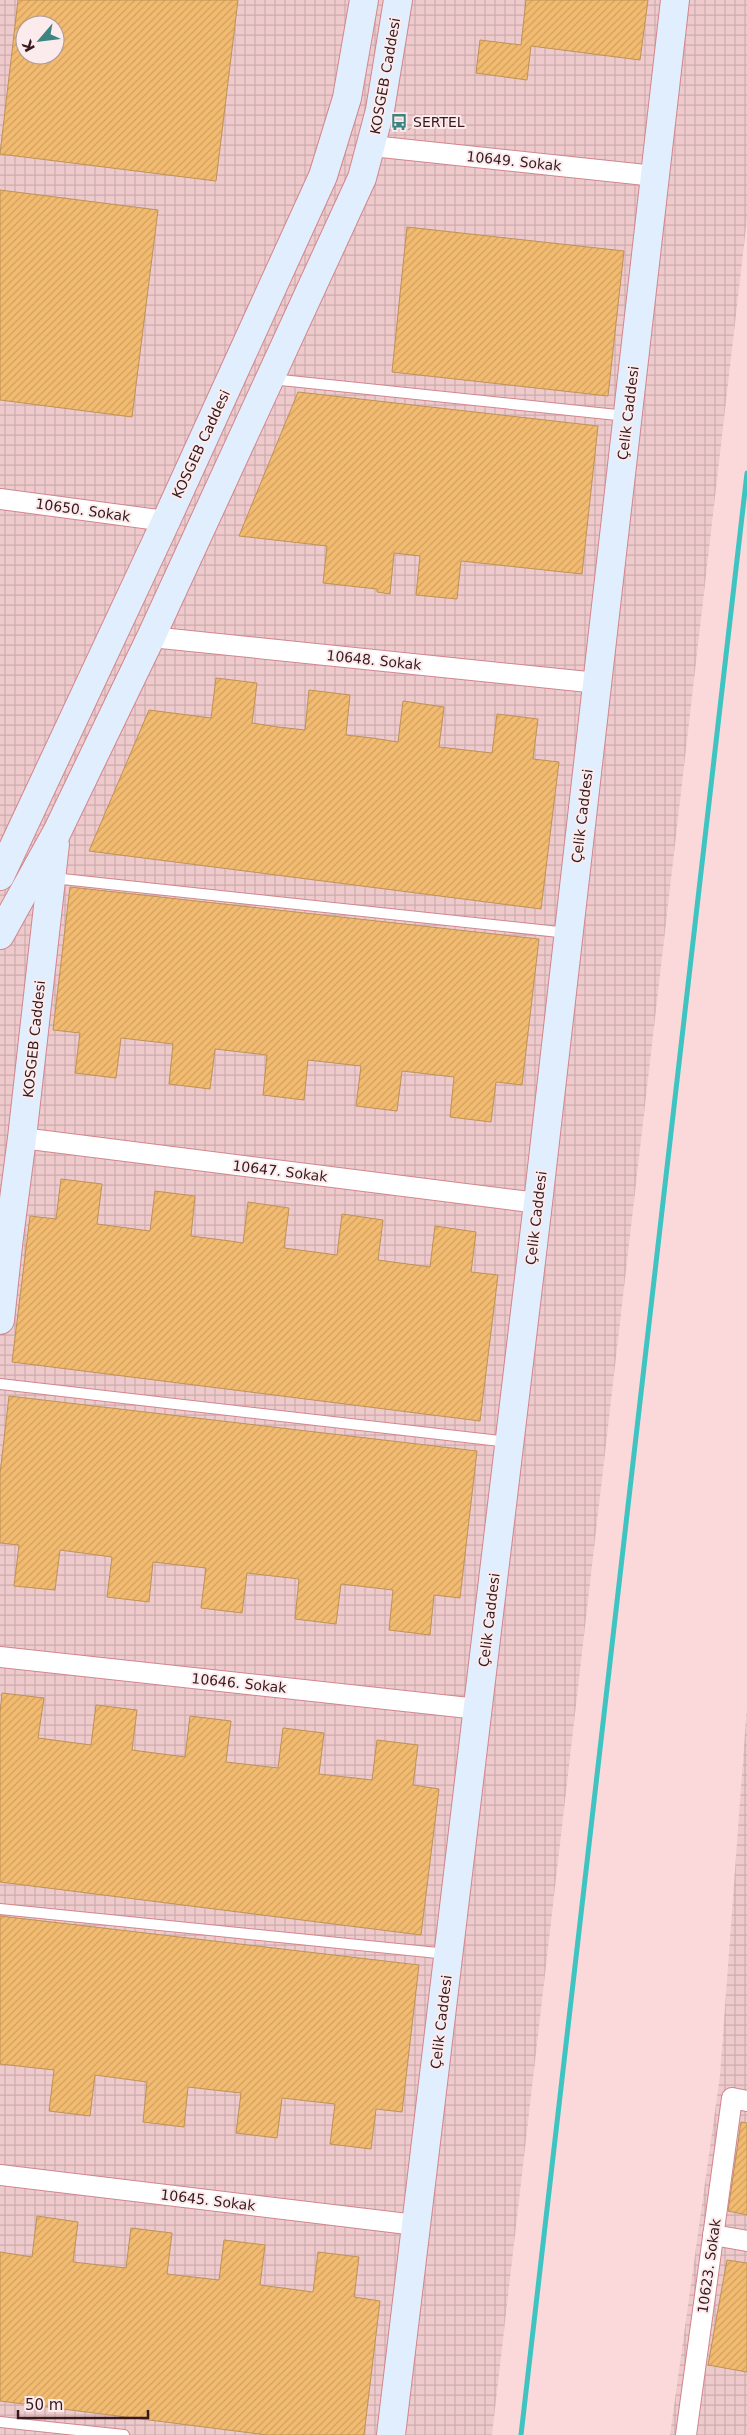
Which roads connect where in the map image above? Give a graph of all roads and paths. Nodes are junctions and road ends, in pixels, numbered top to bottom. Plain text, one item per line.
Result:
1 (364, 0) edge
2 (398, 0) edge
3 (674, 0) edge
4 (372, 146) junction
5 (655, 176) junction
6 (269, 379) junction
7 (628, 416) junction
8 (0, 499) edge
9 (166, 521) junction
10 (151, 637) junction
11 (598, 683) junction
12 (57, 832) junction
13 (0, 876) edge
14 (52, 878) junction
15 (569, 933) junction
16 (0, 935) edge
17 (22, 1138) junction
18 (538, 1204) junction
19 (0, 1205) edge
20 (8, 1245) junction
21 (0, 1320) edge
22 (0, 1384) edge
23 (510, 1442) junction
24 (0, 1657) edge
25 (478, 1710) junction
26 (0, 1909) edge
27 (449, 1954) junction
28 (739, 2099) edge
29 (0, 2175) edge
30 (416, 2225) junction
31 (713, 2235) junction
32 (747, 2241) edge
33 (0, 2422) edge
34 (692, 2434) edge
35 (124, 2435) edge
36 (391, 2435) edge

1 - 9 main road, KOSGEB Caddesi
2 - 4 main road, KOSGEB Caddesi
3 - 5 main road, Çelik Caddesi
4 - 5 street, 10649. Sokak
4 - 6 main road, KOSGEB Caddesi
5 - 7 main road, Çelik Caddesi
6 - 7 lane
6 - 10 main road, KOSGEB Caddesi
7 - 11 main road, Çelik Caddesi
8 - 9 street, 10650. Sokak
9 - 13 main road, KOSGEB Caddesi
10 - 11 street, 10648. Sokak
10 - 12 main road, KOSGEB Caddesi
11 - 15 main road, Çelik Caddesi
12 - 14 main road, KOSGEB Caddesi
12 - 16 main road, KOSGEB Caddesi
14 - 15 lane
14 - 17 main road, KOSGEB Caddesi
15 - 18 main road, Çelik Caddesi
17 - 18 street, 10647. Sokak
17 - 20 main road, KOSGEB Caddesi
18 - 23 main road, Çelik Caddesi
19 - 20 main road, KOSGEB Caddesi
20 - 21 main road, KOSGEB Caddesi
22 - 23 lane
23 - 25 main road, Çelik Caddesi
24 - 25 street, 10646. Sokak
25 - 27 main road, Çelik Caddesi
26 - 27 lane
27 - 30 main road, Çelik Caddesi
28 - 31 street, 10623. Sokak
29 - 30 street, 10645. Sokak
30 - 36 main road, Çelik Caddesi
31 - 32 street
31 - 34 street, 10623. Sokak
33 - 35 lane

